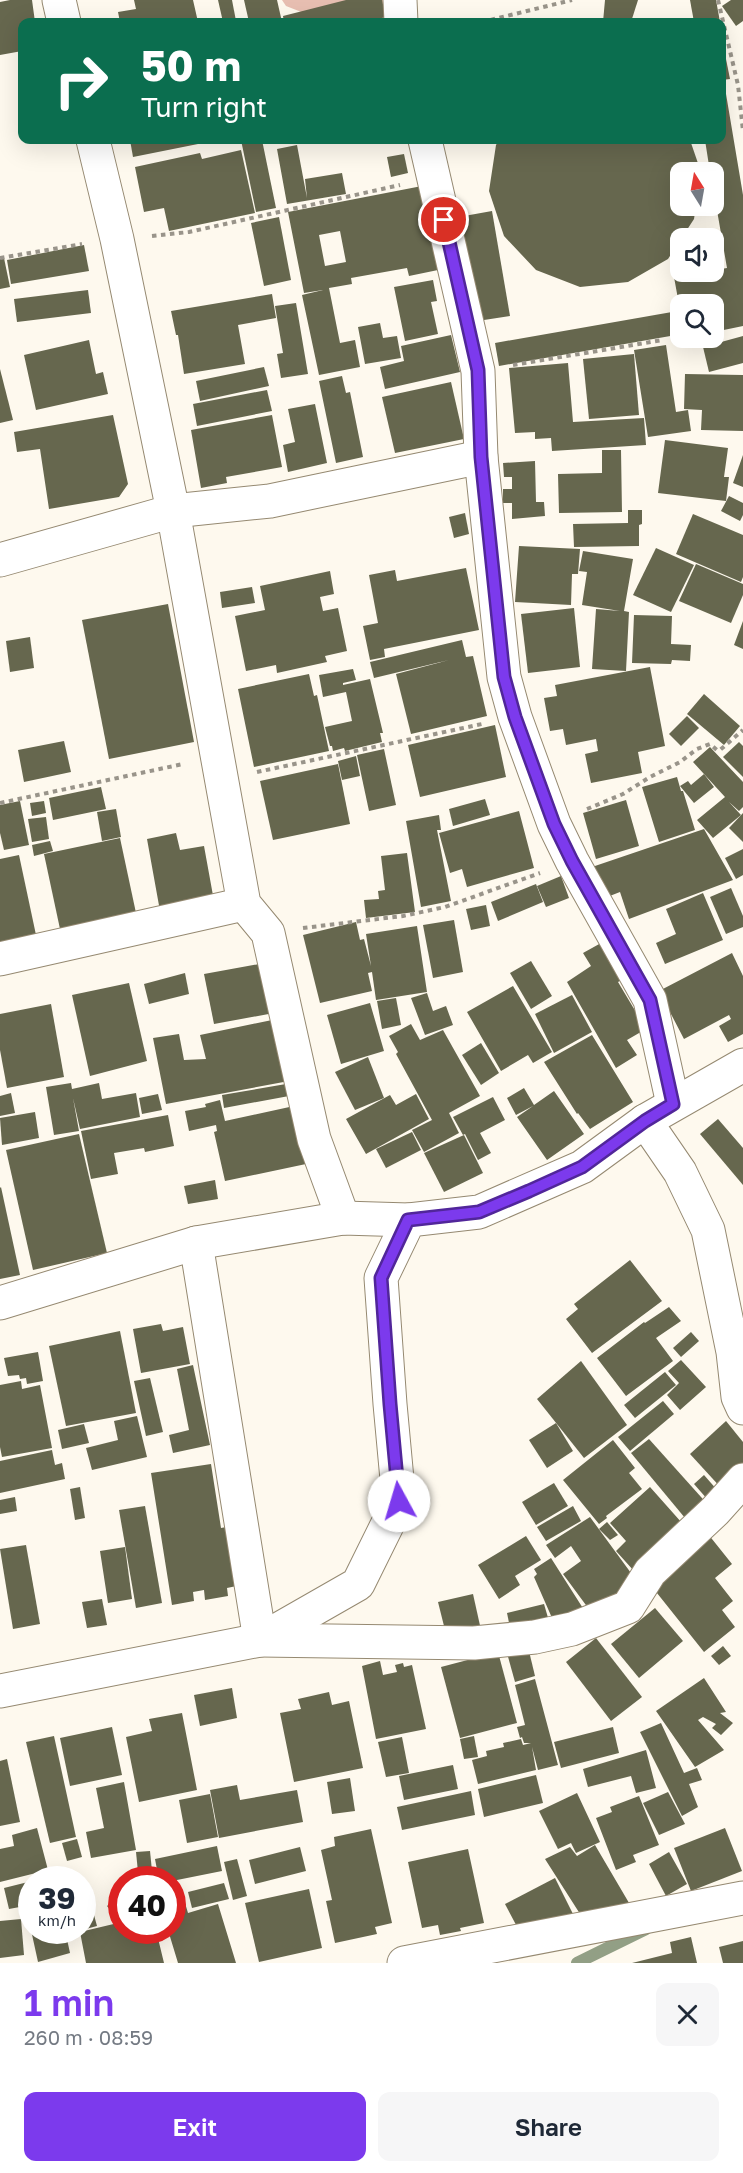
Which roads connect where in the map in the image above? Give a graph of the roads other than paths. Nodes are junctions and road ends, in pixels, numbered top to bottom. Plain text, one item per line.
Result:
1 (59, 0) edge
2 (400, 0) edge
3 (63, 18) edge
4 (401, 18) edge
5 (94, 144) edge
6 (426, 144) edge
7 (481, 457) junction
8 (173, 511) junction
9 (0, 560) edge
10 (244, 904) junction
11 (0, 959) edge
12 (743, 1065) edge
13 (673, 1104) junction
14 (645, 1121) junction
15 (343, 1218) junction
16 (408, 1220) junction
17 (196, 1243) junction
18 (0, 1303) edge
19 (743, 1408) edge
20 (743, 1480) edge
21 (260, 1640) junction
22 (0, 1690) edge
23 (743, 1898) edge
24 (404, 1963) edge

1 - 3 street
2 - 4 street
5 - 8 street
6 - 7 street
7 - 8 street
7 - 13 street
8 - 9 street
8 - 10 street
10 - 11 street
10 - 15 street
12 - 13 street
13 - 14 street
14 - 16 street
14 - 19 street
15 - 16 street
15 - 17 street
16 - 21 street
17 - 18 street
17 - 21 street
20 - 21 street
21 - 22 street
23 - 24 street

